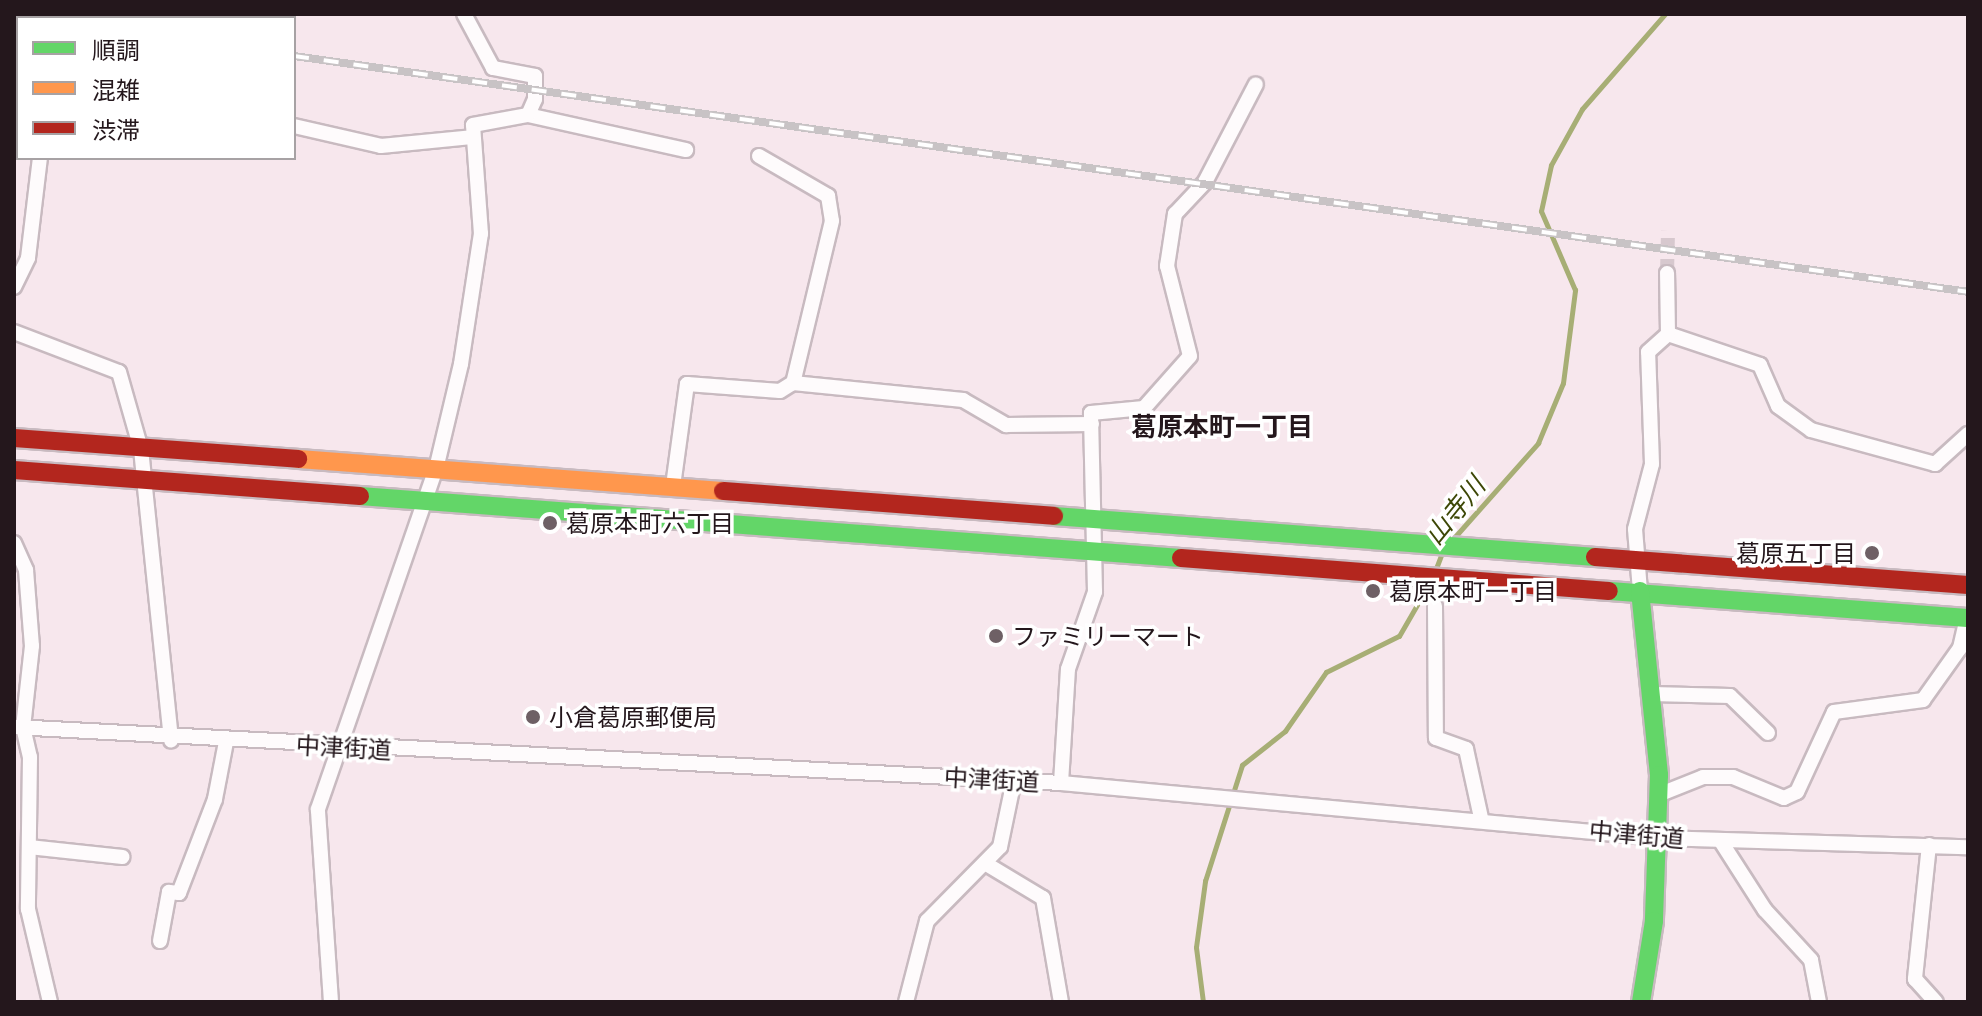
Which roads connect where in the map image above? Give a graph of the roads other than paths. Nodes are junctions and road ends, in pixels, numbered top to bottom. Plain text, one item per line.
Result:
1 (464, 14) edge
2 (1256, 84) dead end
3 (528, 115) junction
4 (296, 126) edge
5 (472, 137) junction
6 (686, 150) dead end
7 (759, 156) dead end
8 (40, 160) edge
9 (1667, 273) tunnel mouth
10 (14, 287) edge
11 (14, 332) edge
12 (1668, 334) junction
13 (793, 383) junction
14 (1092, 424) junction
15 (1968, 434) edge
16 (14, 438) edge
17 (141, 449) junction
18 (436, 469) junction
19 (14, 470) edge
20 (144, 479) junction
21 (673, 486) junction
22 (425, 501) junction
23 (1096, 517) junction
24 (14, 543) edge
25 (1097, 549) junction
26 (1638, 561) junction
27 (1968, 585) edge
28 (1640, 591) junction
29 (1435, 606) dead end
30 (1967, 618) edge
31 (1652, 694) junction
32 (19, 727) edge
33 (1768, 733) dead end
34 (171, 740) junction
35 (226, 742) junction
36 (341, 747) junction
37 (1014, 780) junction
38 (1061, 783) junction
39 (1658, 795) junction
40 (1481, 818) junction
41 (1657, 838) junction
42 (1720, 840) junction
43 (1929, 845) junction
44 (29, 847) junction
45 (1968, 847) edge
46 (122, 857) dead end
47 (988, 865) junction
48 (21, 898) edge
49 (160, 941) dead end
50 (50, 1002) edge
51 (331, 1002) edge
52 (906, 1002) edge
53 (1061, 1002) edge
54 (1641, 1002) edge
55 (1819, 1002) edge
56 (1936, 1002) edge

1 - 3 street
2 - 14 street
3 - 5 street
3 - 6 street
4 - 5 street
5 - 18 street
7 - 13 street
8 - 10 street
9 - 12 street
11 - 17 street
12 - 15 street
12 - 26 street
13 - 14 street
13 - 21 street
14 - 23 street
16 - 17 street
17 - 18 street
17 - 20 street
18 - 21 street
18 - 22 street
19 - 20 street
20 - 22 street
20 - 34 street
21 - 23 street
22 - 25 street
22 - 36 street
23 - 25 street
23 - 26 street
24 - 32 street
25 - 28 street
25 - 38 street
26 - 27 street
26 - 28 street
28 - 30 street
28 - 31 street
29 - 40 street
30 - 39 street
31 - 33 street
31 - 39 street
32 - 34 street, 中津街道
32 - 44 street
34 - 35 street, 中津街道
35 - 36 street, 中津街道
35 - 49 street
36 - 37 street, 中津街道
36 - 51 street
37 - 38 street, 中津街道
37 - 47 street
38 - 40 street, 中津街道
39 - 41 street
40 - 41 street, 中津街道
41 - 42 street, 中津街道
41 - 54 street
42 - 43 street, 中津街道
42 - 55 street
43 - 45 street, 中津街道
43 - 56 street
44 - 46 street
44 - 48 street
47 - 52 street
47 - 53 street
48 - 50 street

